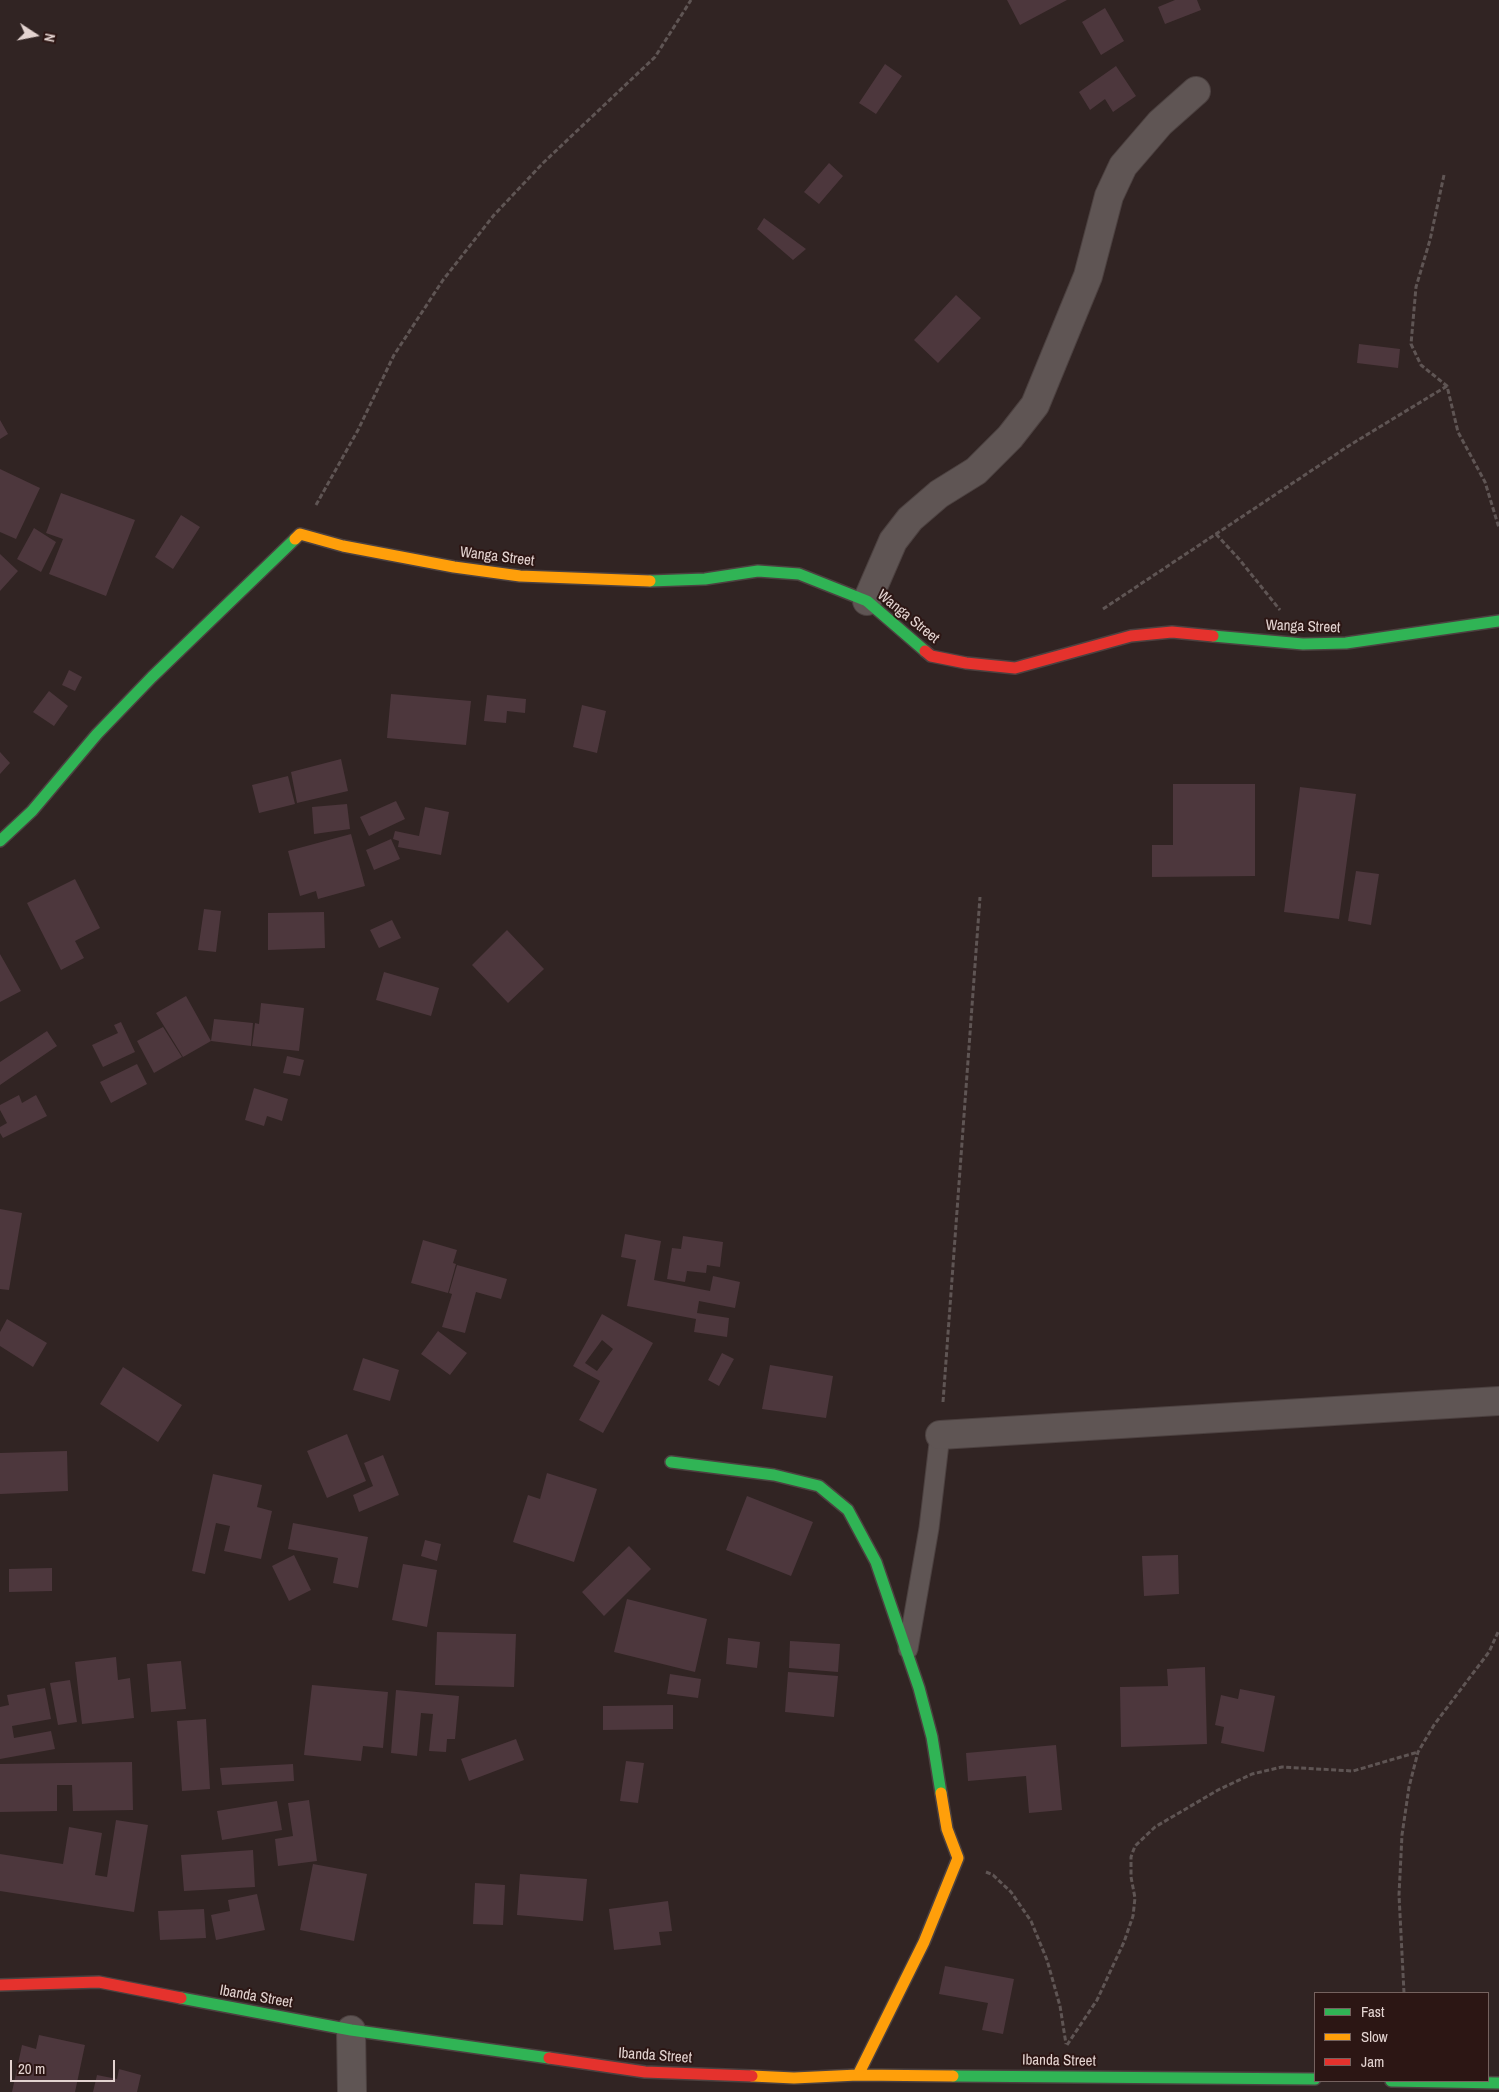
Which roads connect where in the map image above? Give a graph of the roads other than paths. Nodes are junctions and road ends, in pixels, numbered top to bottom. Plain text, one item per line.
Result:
1 (1196, 91) dead end
2 (867, 601) junction
3 (1499, 621) edge
4 (0, 841) edge
5 (1499, 1401) edge
6 (940, 1435) joint
7 (672, 1462) dead end
8 (908, 1651) junction
9 (0, 1985) edge
10 (351, 2030) junction
11 (858, 2074) junction
12 (1314, 2079) edge
13 (1445, 2082) edge
14 (1499, 2083) edge
15 (352, 2092) edge

1 - 2 street
2 - 3 street, Wanga Street
2 - 4 street, Wanga Street
5 - 6 street
6 - 8 lane
7 - 8 street
8 - 11 street
9 - 10 street, Ibanda Street
10 - 11 street, Ibanda Street
10 - 15 street
11 - 12 street, Ibanda Street
13 - 14 street

